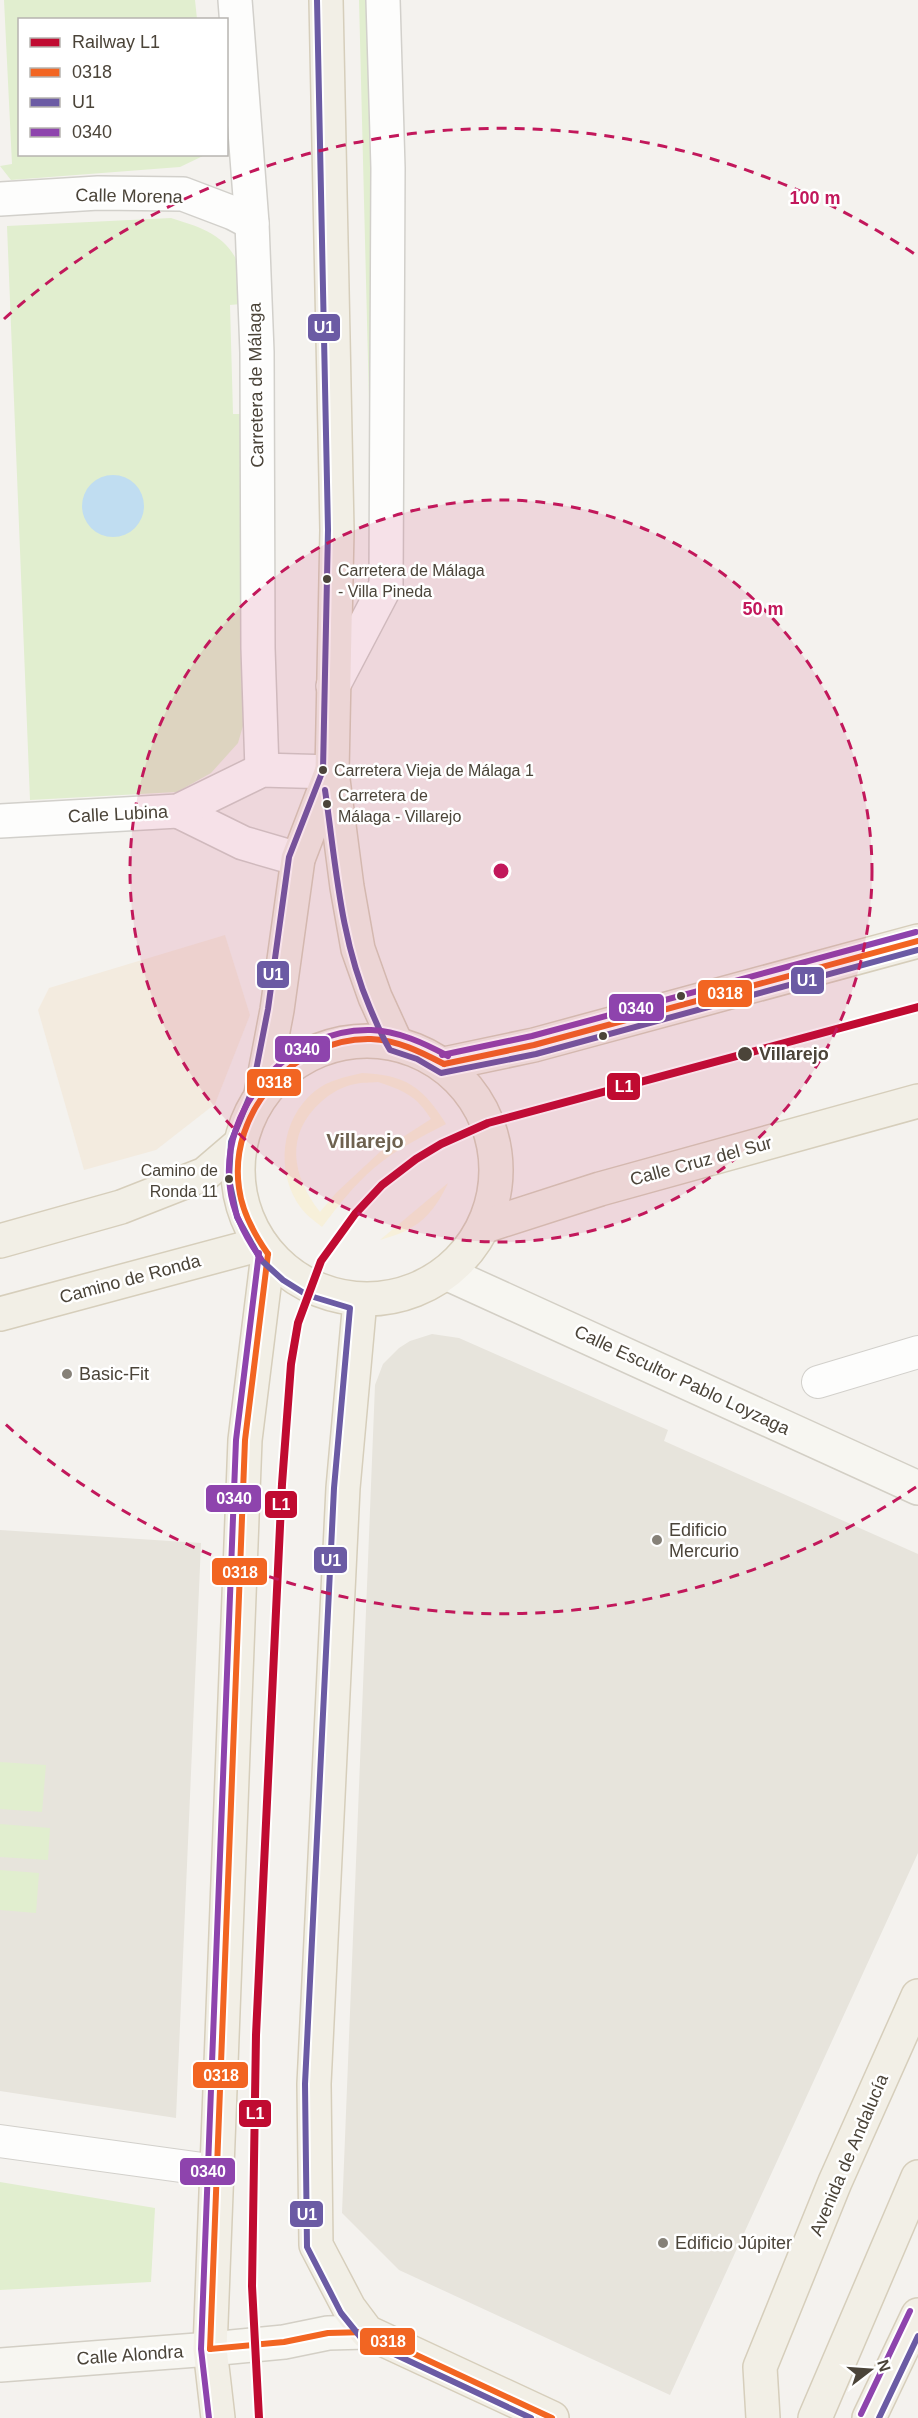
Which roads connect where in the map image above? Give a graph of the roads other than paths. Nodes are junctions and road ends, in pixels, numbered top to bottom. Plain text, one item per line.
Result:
1 (235, 0) edge
2 (326, 0) edge
3 (382, 0) edge
4 (0, 199) edge
5 (252, 223) junction
6 (333, 686) junction
7 (262, 770) junction
8 (332, 772) junction
9 (178, 811) junction
10 (0, 821) edge
11 (298, 859) junction
12 (918, 940) edge
13 (396, 1043) junction
14 (444, 1064) junction
15 (261, 1094) junction
16 (918, 1101) edge
17 (240, 1144) junction
18 (484, 1226) junction
19 (0, 1241) edge
20 (264, 1249) junction
21 (446, 1272) junction
22 (360, 1300) junction
23 (0, 1314) edge
24 (918, 1352) edge
25 (818, 1382) dead end
26 (918, 1488) edge
27 (918, 1996) edge
28 (0, 2141) edge
29 (217, 2171) junction
30 (918, 2177) edge
31 (918, 2315) edge
32 (367, 2332) junction
33 (210, 2349) junction
34 (0, 2364) edge
35 (218, 2418) edge
36 (552, 2418) edge
37 (763, 2418) edge
38 (815, 2418) edge
39 (869, 2418) edge

1 - 5 street, Carretera de Málaga
2 - 6 main road
3 - 6 street
4 - 5 street, Calle Morena
5 - 7 street, Carretera de Málaga
6 - 8 main road
7 - 8 street
7 - 9 street, Calle Lubina
8 - 11 main road
8 - 13 main road
9 - 10 street, Calle Lubina
9 - 11 street
11 - 15 main road
12 - 14 main road
13 - 14 main road
13 - 15 main road
14 - 18 main road
15 - 17 main road
16 - 18 main road, Calle Cruz del Sur
17 - 19 main road
17 - 20 main road
18 - 21 main road
20 - 22 main road
20 - 23 main road, Camino de Ronda
20 - 29 main road
21 - 22 main road
21 - 26 main road, Calle Escultor Pablo Loyzaga
22 - 32 main road
24 - 25 street
27 - 37 main road, Avenida de Andalucía
28 - 29 street
29 - 33 main road
30 - 38 main road
31 - 39 main road
32 - 33 main road, Calle Alondra
32 - 36 main road
33 - 34 main road, Calle Alondra
33 - 35 main road

